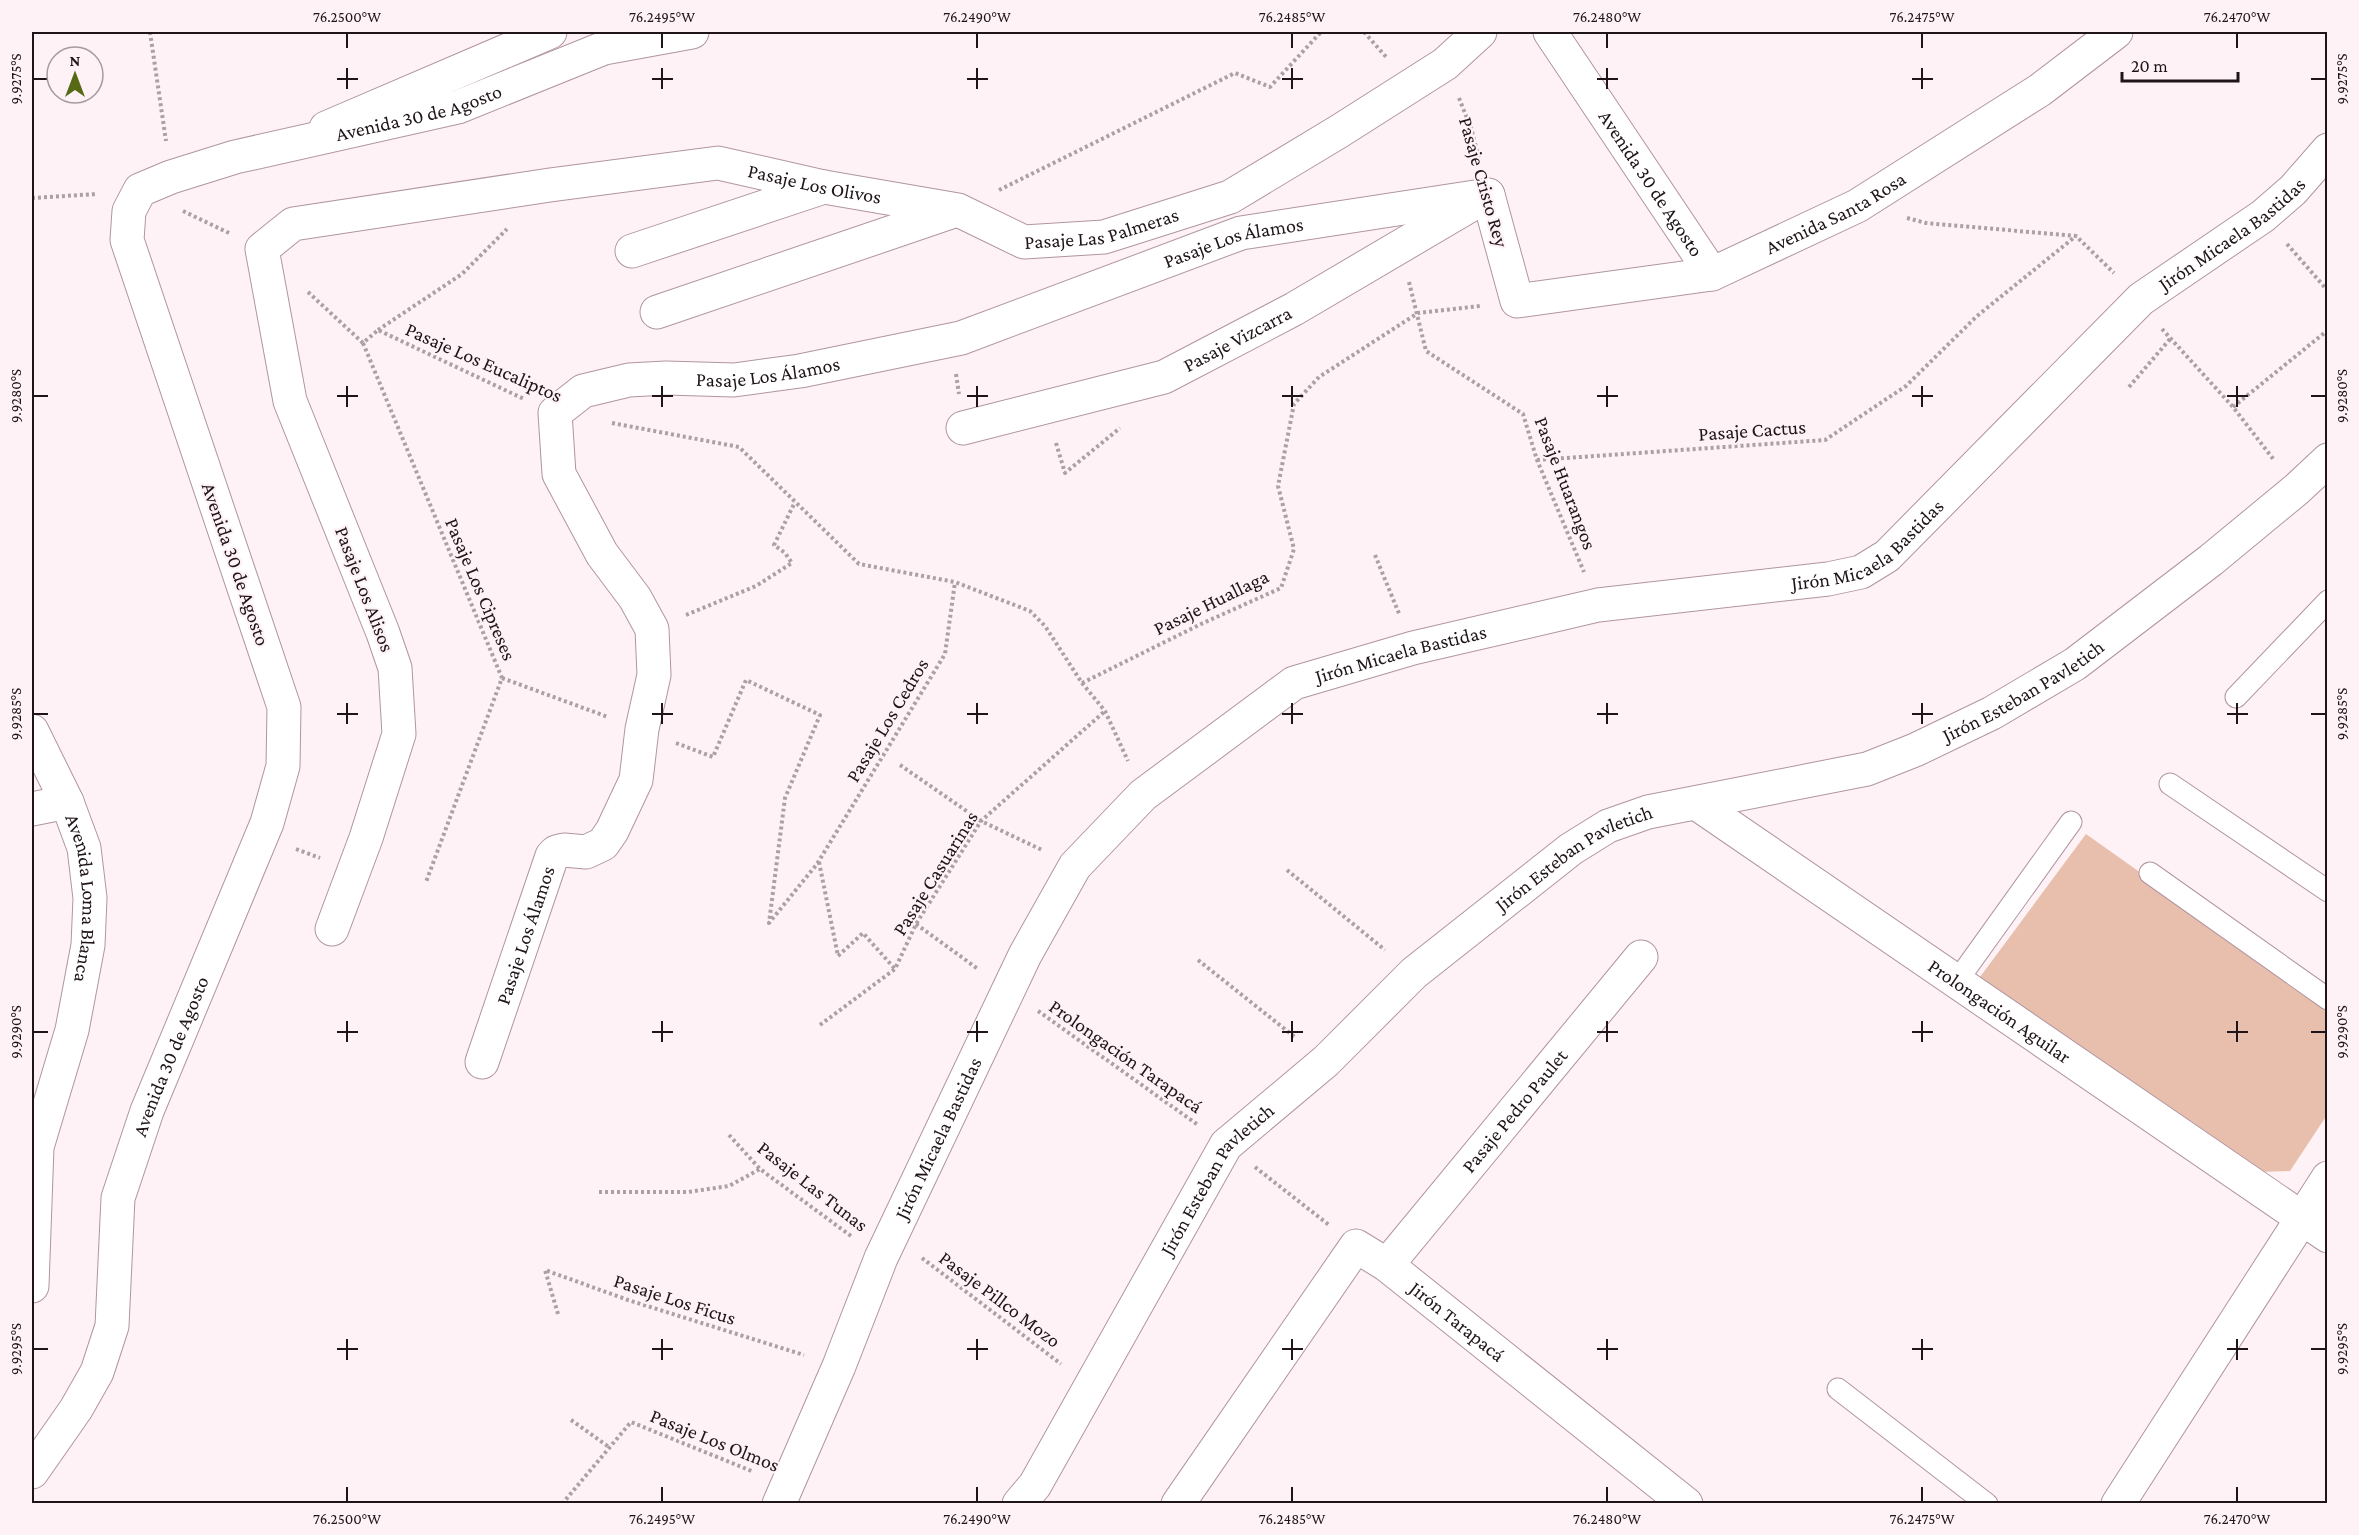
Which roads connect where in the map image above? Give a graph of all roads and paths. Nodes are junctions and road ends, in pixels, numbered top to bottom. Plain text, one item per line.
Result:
1 (150, 32) edge
2 (550, 32) edge
3 (692, 32) edge
4 (1322, 32) edge
5 (1480, 32) edge
6 (1550, 32) edge
7 (2116, 32) edge
8 (1445, 64) junction
9 (281, 148) junction
10 (2328, 150) edge
11 (171, 177) junction
12 (824, 187) junction
13 (140, 190) junction
14 (1488, 195) junction
15 (32, 198) edge
16 (958, 210) junction
17 (2263, 216) junction
18 (510, 226) dead end
19 (2076, 236) dead end
20 (262, 249) junction
21 (632, 251) dead end
22 (1712, 274) junction
23 (304, 288) dead end
24 (2328, 291) edge
25 (1516, 301) junction
26 (657, 312) dead end
27 (1418, 313) junction
28 (378, 330) junction
29 (2328, 330) edge
30 (961, 338) junction
31 (2170, 339) dead end
32 (363, 343) junction
33 (2129, 387) dead end
34 (2233, 407) dead end
35 (555, 413) junction
36 (963, 428) joint
37 (1537, 460) junction
38 (2328, 460) edge
39 (795, 502) junction
40 (1375, 555) dead end
41 (955, 582) junction
42 (2328, 601) edge
43 (1598, 605) junction
44 (652, 629) junction
45 (1413, 648) junction
46 (502, 678) junction
47 (1082, 683) junction
48 (2236, 697) dead end
49 (1105, 711) junction
50 (642, 729) junction
51 (32, 731) edge
52 (900, 765) dead end
53 (2170, 784) dead end
54 (1143, 795) junction
55 (67, 802) junction
56 (1696, 803) junction
57 (32, 808) edge
58 (981, 821) junction
59 (2072, 822) dead end
60 (262, 835) junction
61 (327, 861) dead end
62 (818, 863) junction
63 (1075, 866) junction
64 (1287, 870) dead end
65 (2150, 873) dead end
66 (426, 882) dead end
67 (2328, 891) edge
68 (916, 924) junction
69 (332, 929) dead end
70 (1641, 957) dead end
71 (1198, 960) dead end
72 (896, 969) junction
73 (1414, 973) junction
74 (1958, 981) junction
75 (1009, 991) junction
76 (2328, 999) edge
77 (820, 1025) dead end
78 (482, 1062) dead end
79 (1326, 1062) junction
80 (729, 1135) dead end
81 (1226, 1145) junction
82 (760, 1170) junction
83 (2328, 1178) edge
84 (599, 1192) dead end
85 (2315, 1228) edge
86 (1356, 1246) junction
87 (887, 1247) junction
88 (1387, 1265) junction
89 (32, 1286) edge
90 (558, 1314) dead end
91 (839, 1366) junction
92 (1090, 1386) junction
93 (1838, 1389) dead end
94 (571, 1420) dead end
95 (609, 1447) junction
96 (32, 1472) edge
97 (783, 1495) edge
98 (562, 1503) edge
99 (1019, 1503) edge
100 (1178, 1503) edge
101 (1686, 1503) edge
102 (1988, 1503) edge
103 (2118, 1503) edge

1 - 11 path
2 - 9 street
3 - 9 street, Avenida 30 de Agosto
4 - 16 path
5 - 8 street, Pasaje Las Palmeras
6 - 22 street, Avenida 30 de Agosto
7 - 22 street, Avenida Santa Rosa
8 - 14 path, Pasaje Cristo Rey
8 - 16 street, Pasaje Las Palmeras
9 - 11 street, Avenida 30 de Agosto
10 - 17 street, Jirón Micaela Bastidas
11 - 13 street, Avenida 30 de Agosto
12 - 16 street, Pasaje Los Olivos
12 - 20 street, Pasaje Los Olivos
12 - 21 street
13 - 15 path
13 - 20 path
13 - 60 street, Avenida 30 de Agosto
14 - 25 street, Pasaje Cristo Rey
14 - 30 street, Pasaje Los Álamos
14 - 36 street, Pasaje Vizcarra
16 - 26 street
17 - 24 path
17 - 43 street, Jirón Micaela Bastidas
18 - 28 path
19 - 37 path, Pasaje Cactus
20 - 69 street, Pasaje Los Alisos
22 - 25 street, Avenida Santa Rosa
23 - 32 path
25 - 27 path, Pasaje Huallaga
27 - 37 path, Pasaje Huarangos
27 - 47 path, Pasaje Huallaga
28 - 32 path, Pasaje Los Eucaliptos
28 - 35 path, Pasaje Los Eucaliptos
29 - 34 path
30 - 35 street, Pasaje Los Álamos
30 - 36 path
31 - 33 path
32 - 46 path, Pasaje Los Cipreses
35 - 39 path, Pasaje Los Eucaliptos
35 - 44 street, Pasaje Los Álamos
37 - 43 path, Pasaje Huarangos
38 - 56 street, Jirón Esteban Pavletich
39 - 41 path, Pasaje Los Eucaliptos
39 - 44 path
40 - 45 path
41 - 47 path, Pasaje Los Eucaliptos
41 - 62 path, Pasaje Los Cedros
42 - 48 lane
43 - 45 street, Jirón Micaela Bastidas
44 - 50 street, Pasaje Los Álamos
45 - 54 street, Jirón Micaela Bastidas
46 - 50 path
46 - 66 path, Pasaje Los Cipreses
47 - 49 path, Pasaje Los Eucaliptos
49 - 54 path, Pasaje Los Eucaliptos
49 - 58 path, Pasaje Casuarinas
50 - 62 path, Pasaje Los Cedros
50 - 78 street, Pasaje Los Álamos
51 - 55 street, Avenida Loma Blanca
52 - 58 path
53 - 67 lane
54 - 63 street, Jirón Micaela Bastidas
55 - 57 street
55 - 89 street, Avenida Loma Blanca
56 - 73 street, Jirón Esteban Pavletich
56 - 74 street, Prolongación Aguilar
58 - 63 path
58 - 68 path, Pasaje Casuarinas
59 - 74 lane
60 - 61 path
60 - 96 street, Avenida 30 de Agosto
62 - 72 path
63 - 75 street, Jirón Micaela Bastidas
64 - 73 path
65 - 76 lane
68 - 72 path, Pasaje Casuarinas
68 - 75 path, Prolongación Tarapacá
70 - 88 street, Pasaje Pedro Paulet
71 - 79 path
72 - 77 path, Pasaje Casuarinas
73 - 79 street, Jirón Esteban Pavletich
74 - 85 street, Prolongación Aguilar
75 - 81 path, Prolongación Tarapacá
75 - 87 street, Jirón Micaela Bastidas
79 - 81 street, Jirón Esteban Pavletich
80 - 82 path, Pasaje Las Tunas
81 - 86 path
81 - 92 street, Jirón Esteban Pavletich
82 - 84 path
82 - 87 path, Pasaje Las Tunas
83 - 85 street
85 - 103 street
86 - 88 street, Jirón Tarapacá
86 - 100 street
87 - 91 street, Jirón Micaela Bastidas
87 - 92 path, Pasaje Pillco Mozo
88 - 101 street, Jirón Tarapacá
90 - 91 path, Pasaje Los Ficus
91 - 97 street, Jirón Micaela Bastidas
92 - 99 street, Jirón Esteban Pavletich
93 - 102 lane
94 - 95 path
95 - 97 path, Pasaje Los Olmos
95 - 98 path

